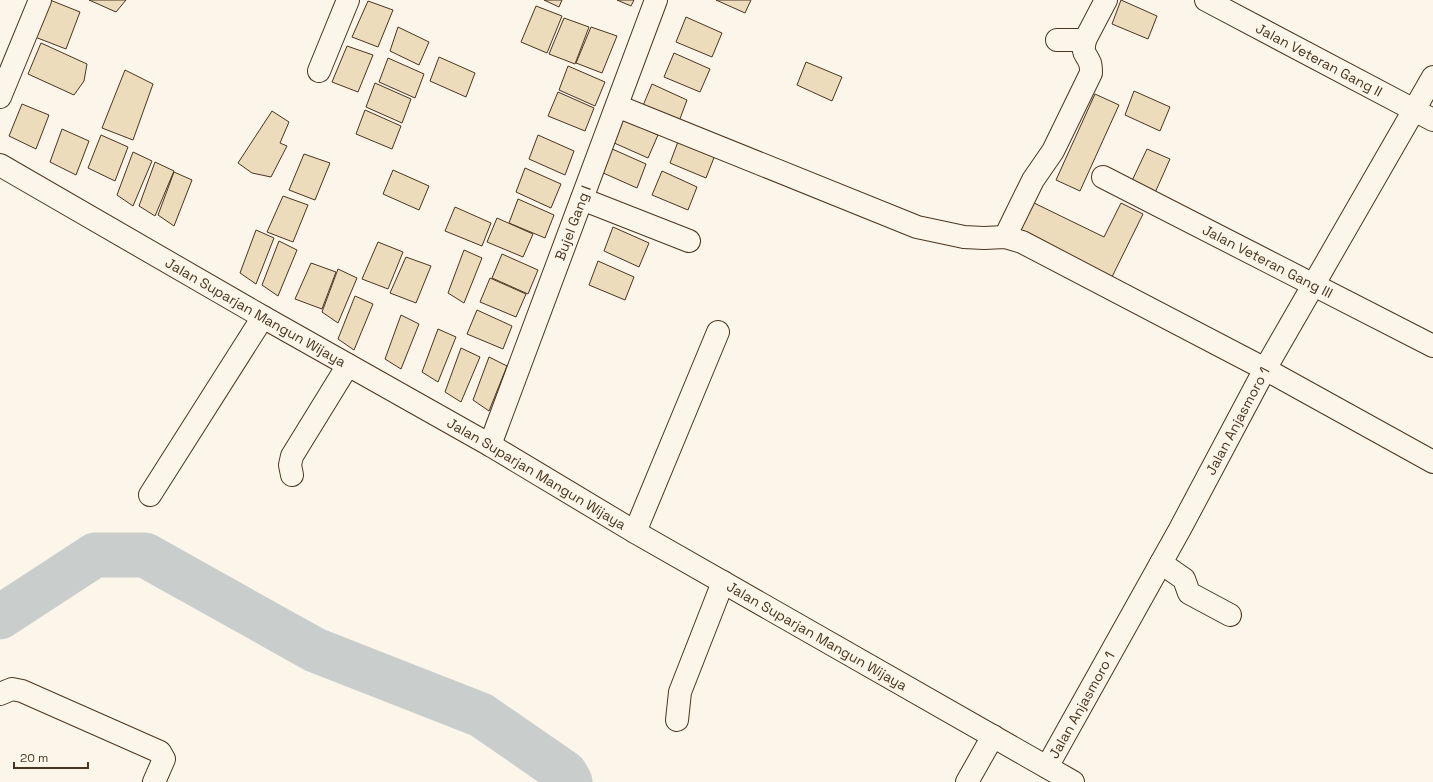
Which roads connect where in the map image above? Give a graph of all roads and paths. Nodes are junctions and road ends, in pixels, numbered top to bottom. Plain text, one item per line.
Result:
1 (40, 0) edge
2 (348, 0) edge
3 (656, 0) edge
4 (1106, 0) edge
5 (1206, 0) edge
6 (1057, 40) dead end
7 (1085, 40) junction
8 (319, 71) dead end
9 (1433, 77) edge
10 (0, 97) edge
11 (617, 106) junction
12 (1414, 111) junction
13 (1433, 120) edge
14 (0, 165) edge
15 (1103, 177) dead end
16 (582, 199) junction
17 (1005, 237) junction
18 (689, 241) dead end
19 (1313, 284) junction
20 (263, 317) junction
21 (718, 332) dead end
22 (1433, 346) edge
23 (348, 365) junction
24 (1265, 369) junction
25 (490, 445) junction
26 (1433, 462) edge
27 (292, 475) dead end
28 (150, 495) dead end
29 (636, 532) junction
30 (1161, 563) junction
31 (723, 582) junction
32 (1230, 615) dead end
33 (0, 694) edge
34 (677, 720) dead end
35 (993, 736) junction
36 (1047, 767) junction
37 (154, 782) edge
38 (967, 782) edge
39 (1073, 782) edge

1 - 10 main road
2 - 8 main road
3 - 11 main road, Bujel Gang I
4 - 7 main road
5 - 12 main road, Jalan Veteran Gang II
6 - 7 main road
7 - 17 main road
9 - 12 main road, Jalan Anjasmoro 1
11 - 16 main road, Bujel Gang I
11 - 17 main road
12 - 13 main road, Jalan Veteran Gang II
12 - 19 main road, Jalan Anjasmoro 1
14 - 20 main road, Jalan Suparjan Mangun Wijaya
15 - 19 main road, Jalan Veteran Gang III
16 - 18 main road
16 - 25 main road, Bujel Gang I
17 - 24 main road
19 - 22 main road, Jalan Veteran Gang III
19 - 24 main road, Jalan Anjasmoro 1
20 - 23 main road, Jalan Suparjan Mangun Wijaya
20 - 28 main road
21 - 29 main road
23 - 25 main road, Jalan Suparjan Mangun Wijaya
23 - 27 main road
24 - 26 main road
24 - 30 main road, Jalan Anjasmoro 1
25 - 29 main road, Jalan Suparjan Mangun Wijaya
29 - 31 main road, Jalan Suparjan Mangun Wijaya
30 - 32 main road
30 - 36 main road, Jalan Anjasmoro 1
31 - 34 main road
31 - 35 main road, Jalan Suparjan Mangun Wijaya
33 - 37 main road
35 - 36 main road, Jalan Suparjan Mangun Wijaya
35 - 38 main road
36 - 39 main road, Jalan Suparjan Mangun Wijaya

